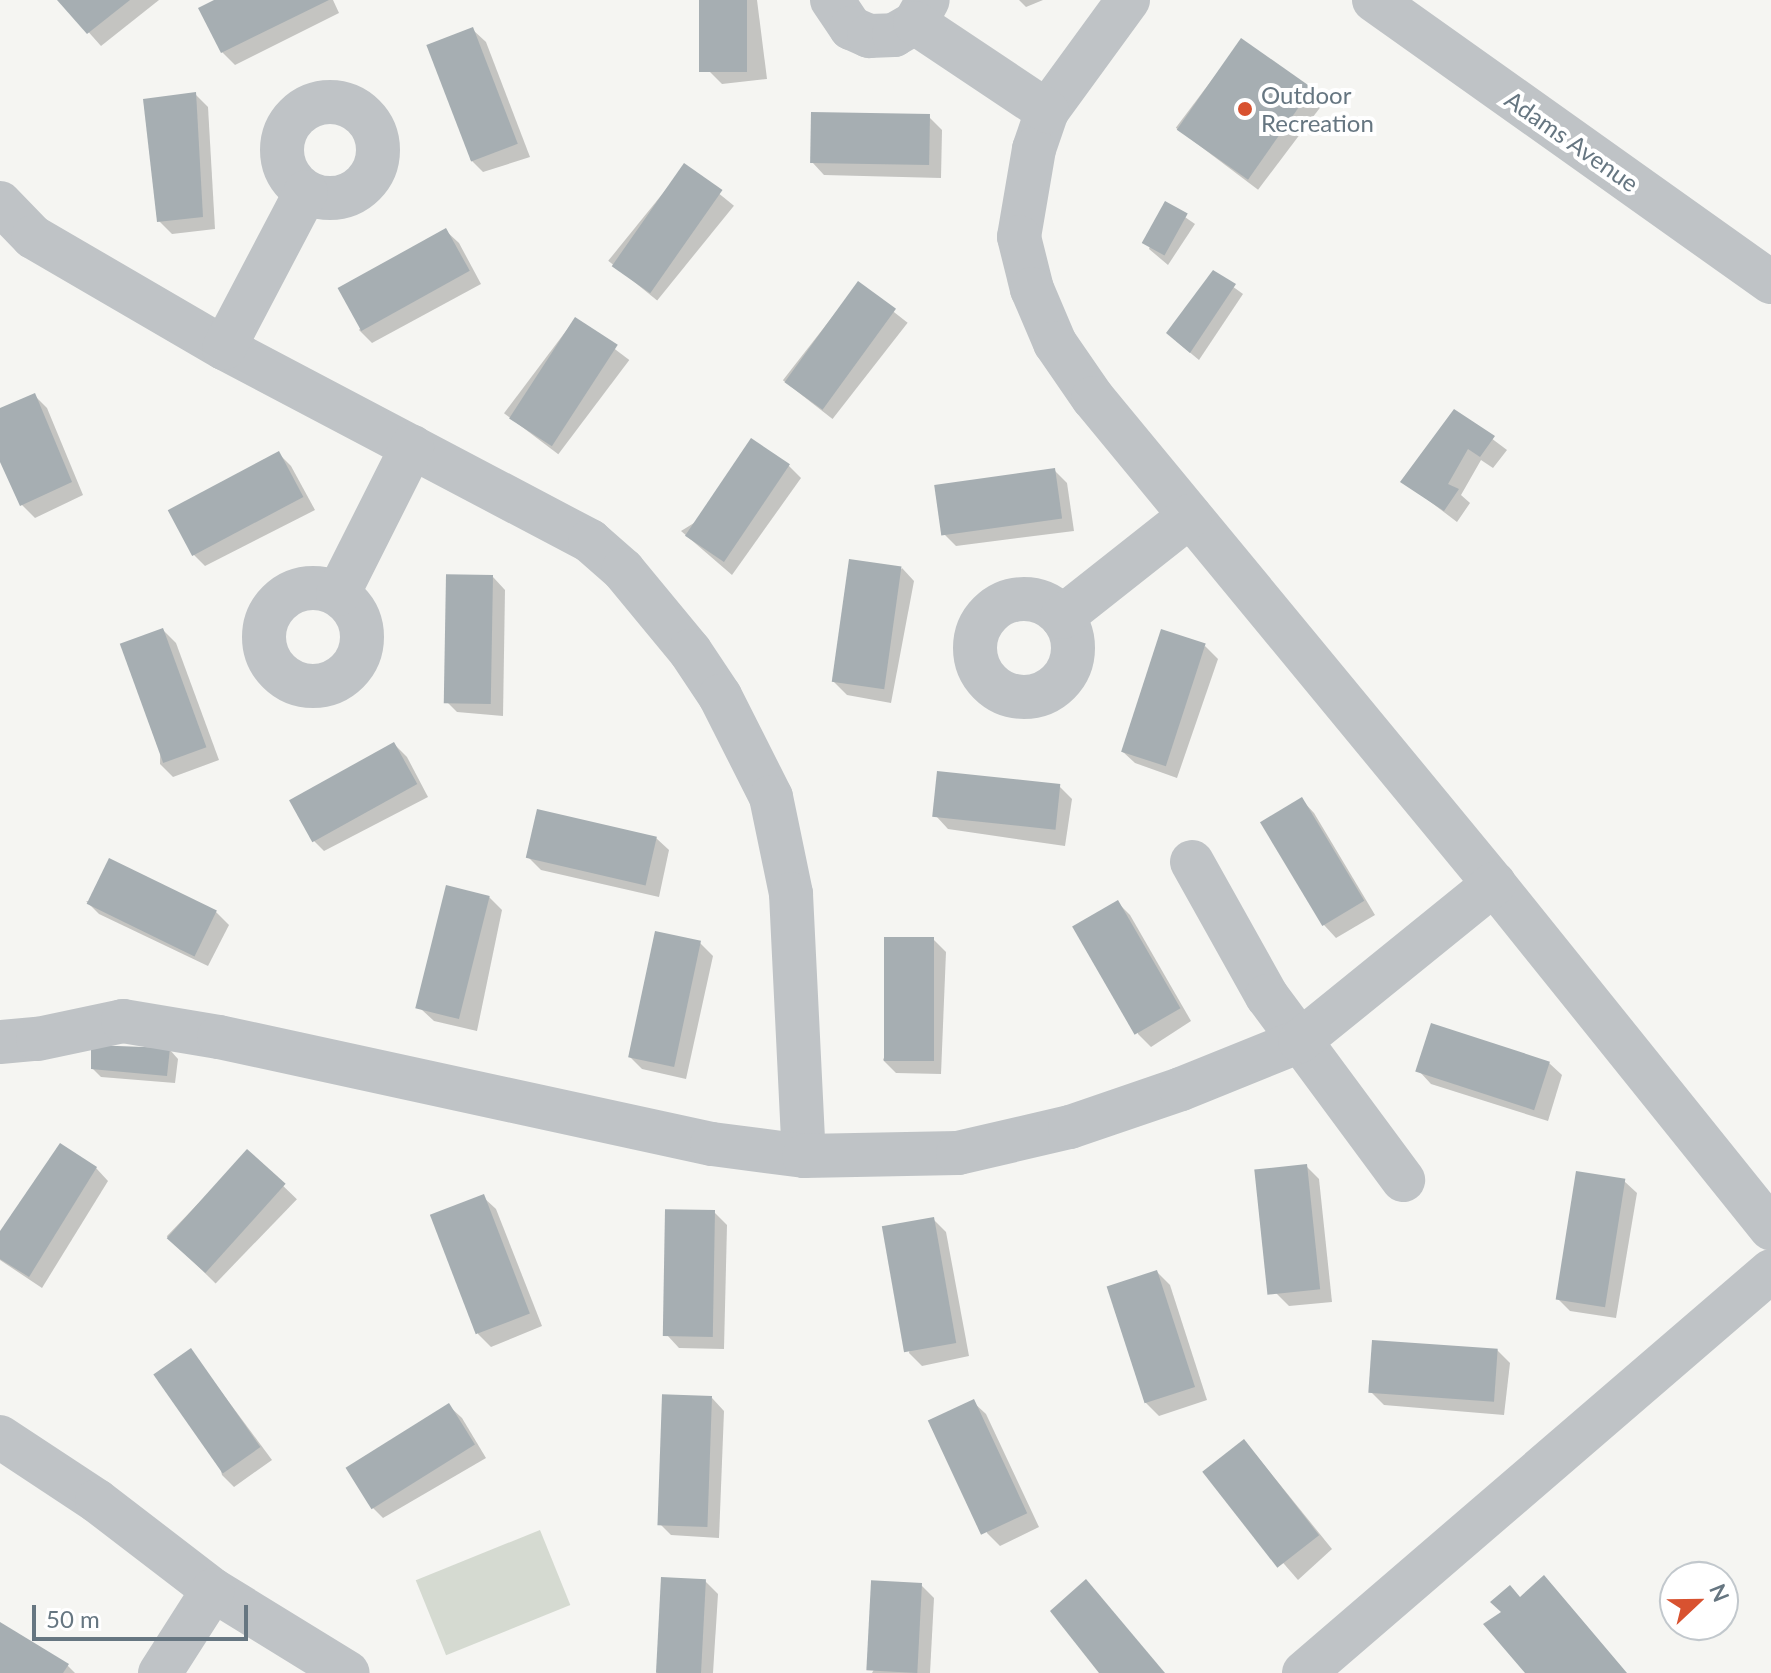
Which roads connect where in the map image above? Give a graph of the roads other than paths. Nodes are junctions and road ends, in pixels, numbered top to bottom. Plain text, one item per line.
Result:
1 (832, 0) edge
2 (1128, 0) edge
3 (1374, 0) edge
4 (921, 12) edge
5 (1047, 111) junction
6 (306, 192) dead end
7 (0, 203) edge
8 (1771, 282) edge
9 (224, 348) junction
10 (412, 447) junction
11 (1190, 516) junction
12 (338, 594) dead end
13 (1062, 617) dead end
14 (1192, 862) dead end
15 (1494, 884) junction
16 (1300, 1041) junction
17 (0, 1042) edge
18 (804, 1156) junction
19 (1403, 1180) dead end
20 (1771, 1228) edge
21 (1771, 1271) edge
22 (0, 1437) edge
23 (213, 1590) junction
24 (160, 1673) edge
25 (348, 1673) edge
26 (1304, 1673) edge

1 - 4 street
2 - 5 street
3 - 8 street, Adams Avenue
4 - 5 street
5 - 11 street
6 - 9 street
7 - 9 street
9 - 10 street
10 - 12 street
10 - 18 street
11 - 13 street
11 - 15 street
14 - 16 street
15 - 16 street
15 - 20 street
16 - 18 street
16 - 19 street
17 - 18 street
21 - 26 street
22 - 23 street
23 - 24 street
23 - 25 street

